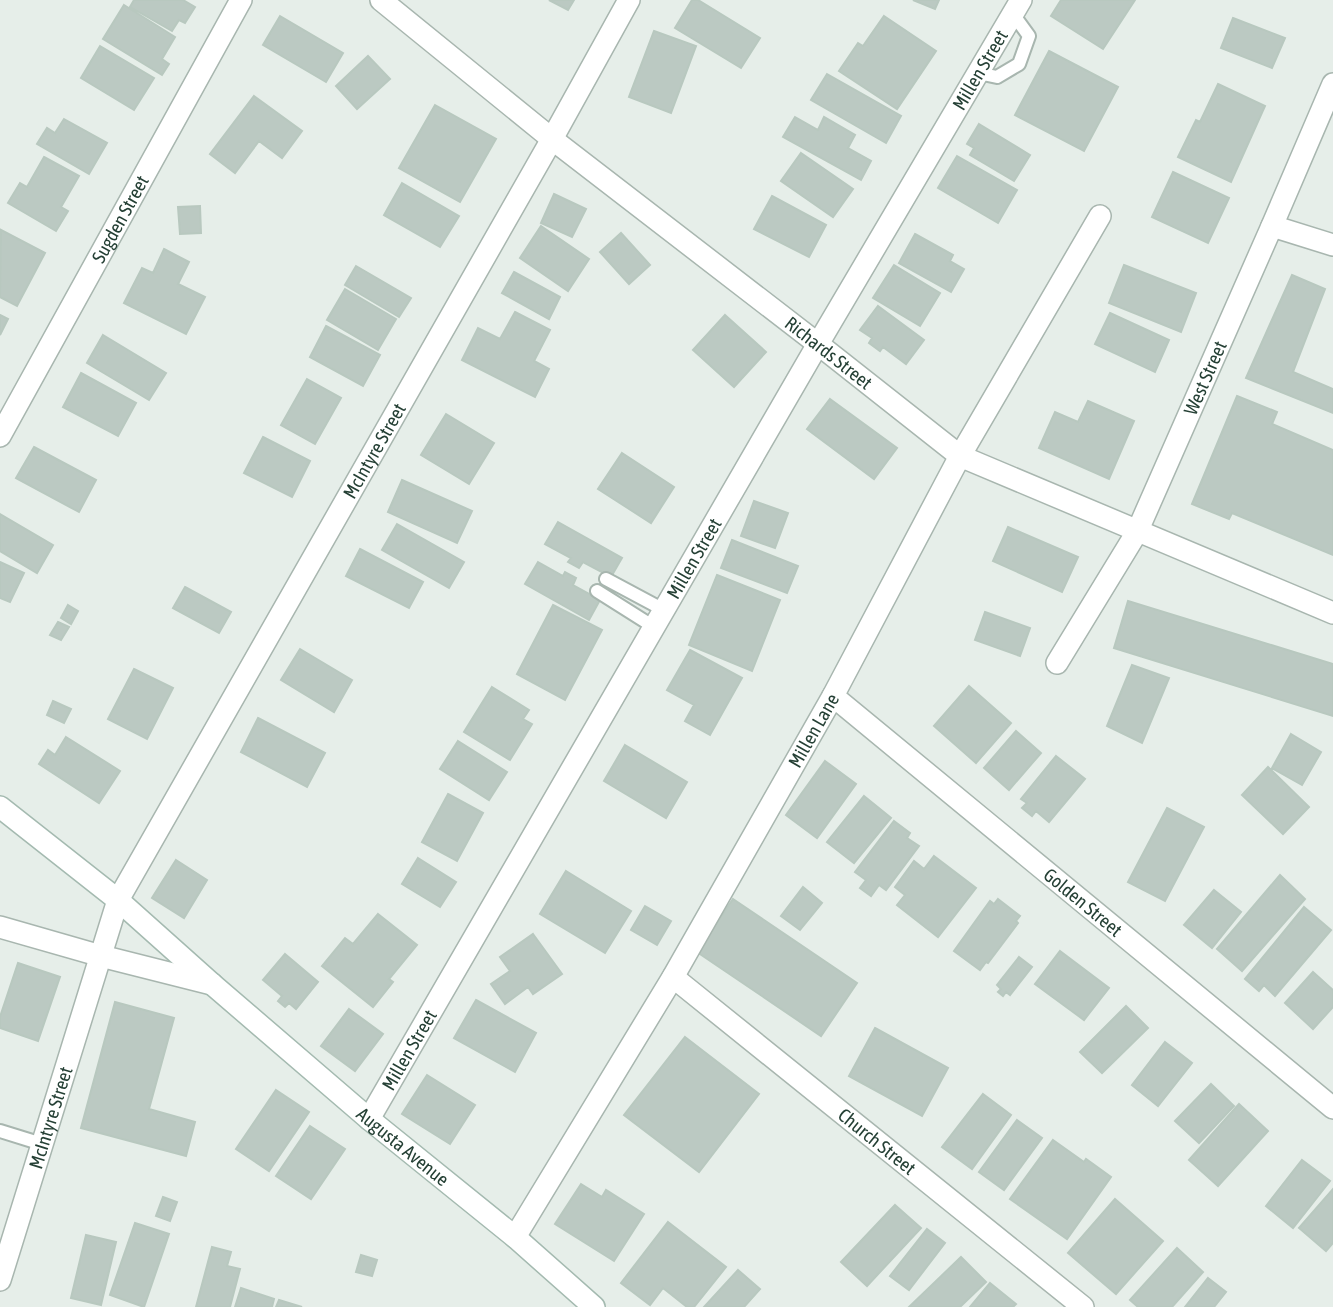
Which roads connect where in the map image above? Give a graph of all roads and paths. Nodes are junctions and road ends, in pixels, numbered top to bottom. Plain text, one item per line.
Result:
1 (241, 0) edge
2 (382, 0) edge
3 (629, 0) edge
4 (1017, 7) edge
5 (978, 74) junction
6 (1333, 84) edge
7 (552, 139) junction
8 (1100, 216) dead end
9 (1272, 226) junction
10 (1333, 246) edge
11 (818, 344) junction
12 (0, 436) edge
13 (960, 456) junction
14 (1137, 532) junction
15 (606, 579) dead end
16 (597, 591) dead end
17 (1333, 613) edge
18 (659, 618) junction
19 (1057, 663) dead end
20 (833, 696) junction
21 (0, 807) edge
22 (118, 900) junction
23 (0, 927) edge
24 (101, 956) junction
25 (673, 977) junction
26 (212, 984) junction
27 (1333, 1108) edge
28 (369, 1119) junction
29 (0, 1131) edge
30 (42, 1144) junction
31 (515, 1237) junction
32 (0, 1280) edge
33 (594, 1307) edge
34 (1083, 1307) edge

1 - 12 street, Sugden Street
2 - 7 street, Richards Street
3 - 7 street, McIntyre Street
4 - 5 street, Millen Street
4 - 5 lane
5 - 11 street, Millen Street
6 - 9 street, West Street
7 - 11 street, Richards Street
7 - 22 street, McIntyre Street
8 - 13 street, Millen Lane
9 - 10 street
9 - 14 street, West Street
11 - 13 street, Richards Street
11 - 18 street, Millen Street
13 - 14 street, Richards Street
13 - 20 street, Millen Lane
14 - 17 street, Richards Street
14 - 19 street, West Street
15 - 18 lane
16 - 18 lane
18 - 28 street, Millen Street
20 - 25 street, Millen Lane
20 - 27 street, Golden Street
21 - 22 street, Augusta Avenue
22 - 24 street, McIntyre Street
22 - 26 street, Augusta Avenue
23 - 24 street, Augusta Avenue
24 - 26 street, Augusta Avenue
24 - 30 street, McIntyre Street
25 - 31 street, Millen Lane
25 - 34 street, Church Street
26 - 28 street, Augusta Avenue
28 - 31 street, Augusta Avenue
29 - 30 lane
30 - 32 street, McIntyre Street
31 - 33 street, Augusta Avenue

